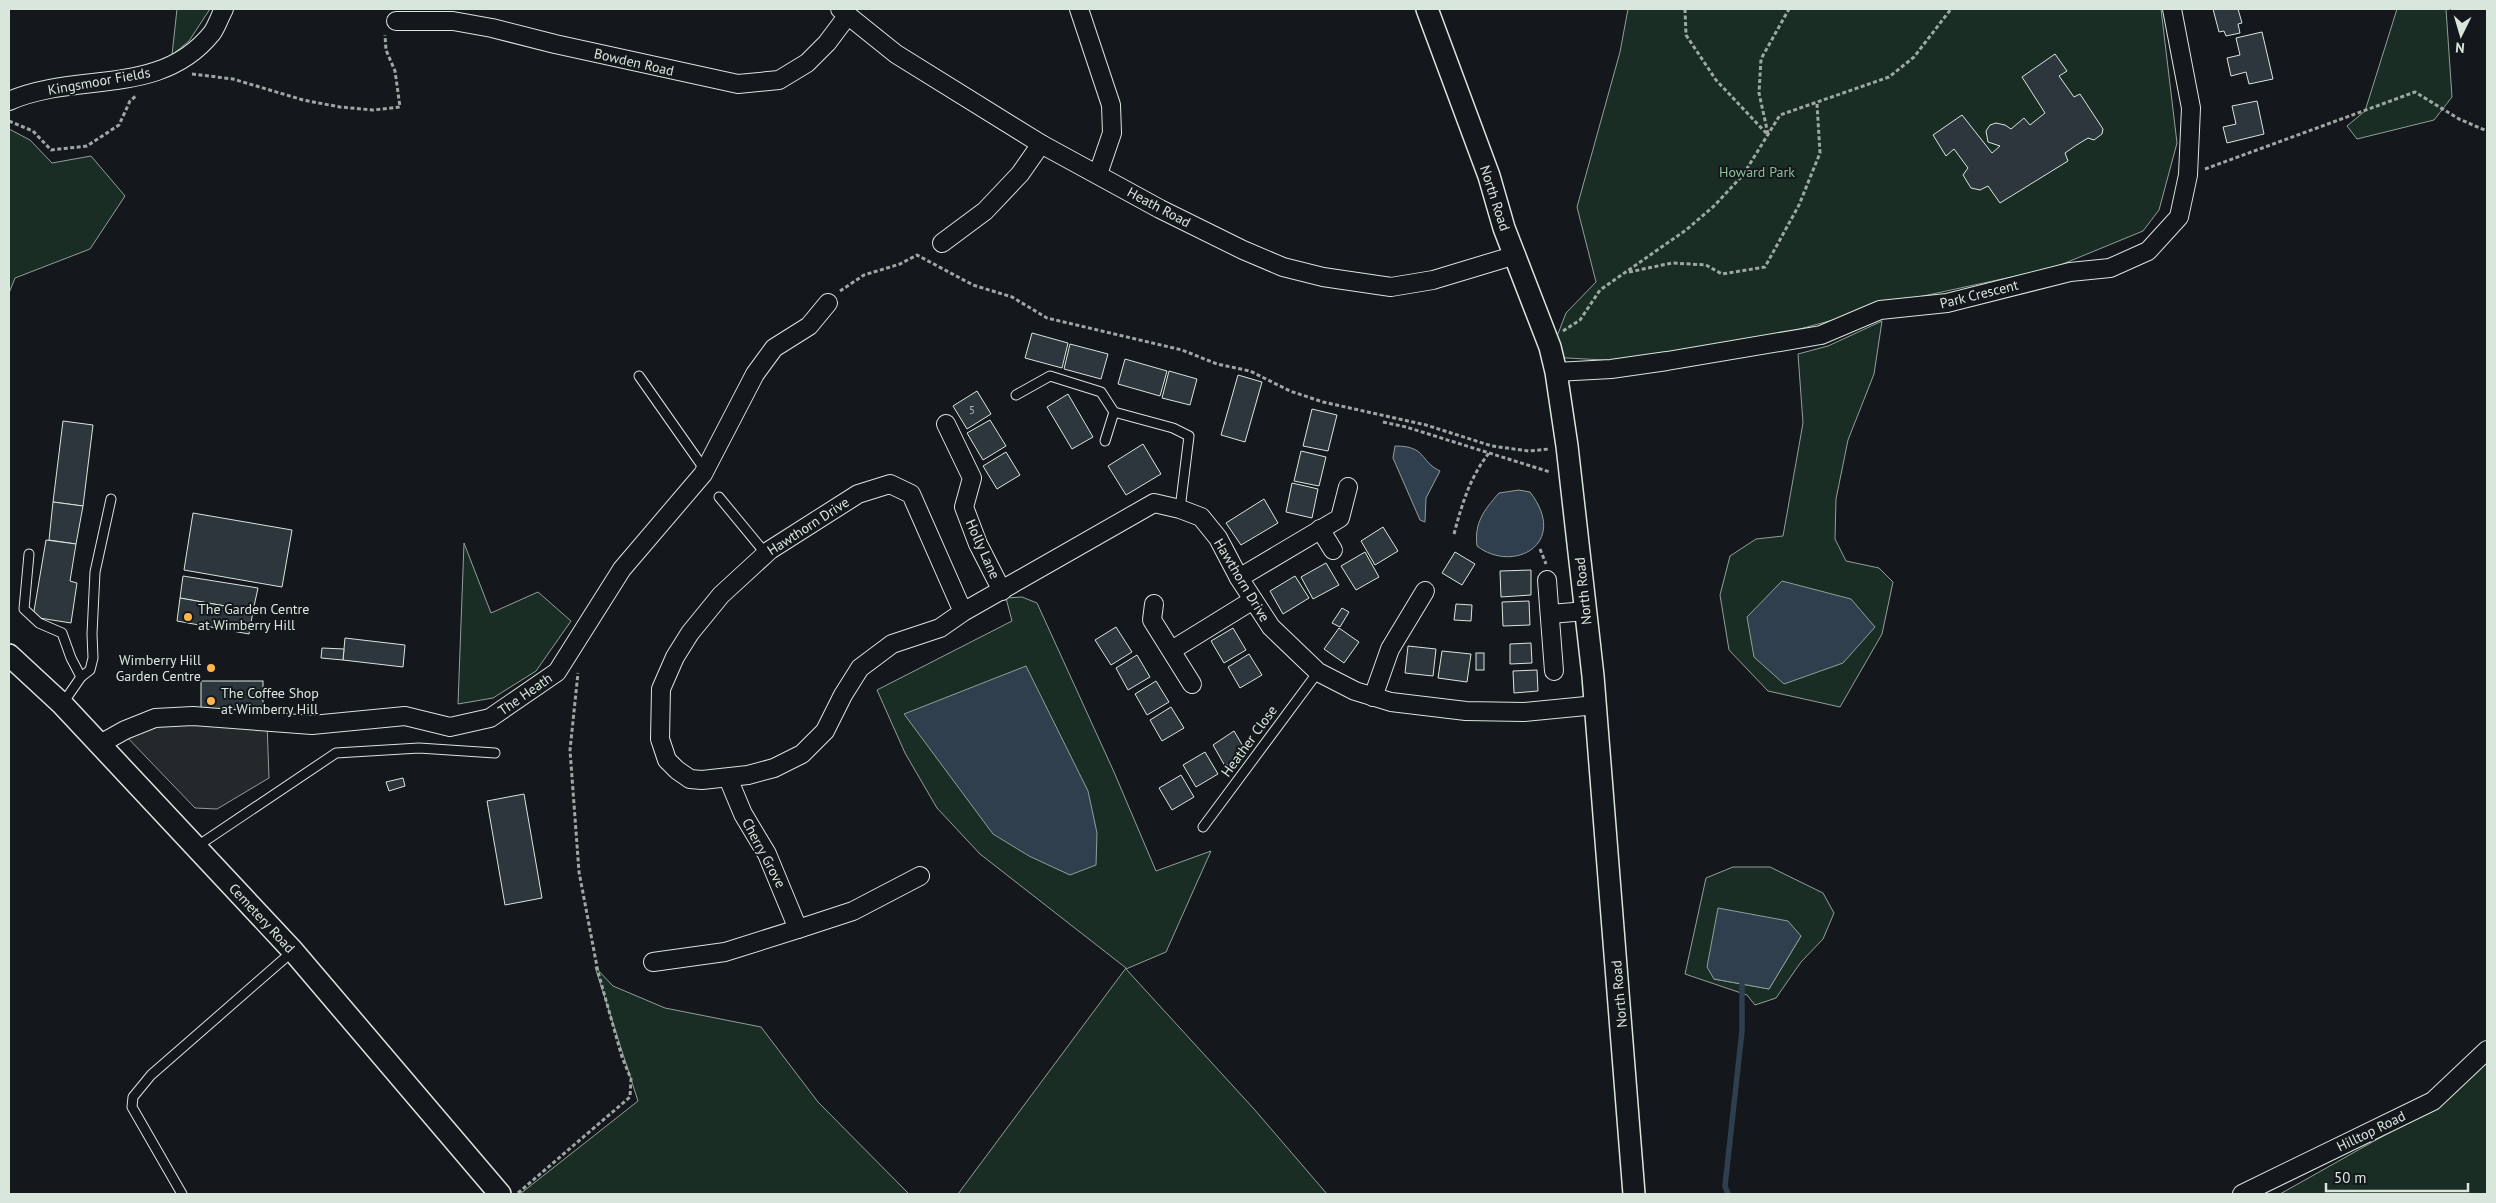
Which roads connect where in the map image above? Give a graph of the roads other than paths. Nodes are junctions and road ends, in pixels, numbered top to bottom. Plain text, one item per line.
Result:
1 (224, 9) edge
2 (1079, 9) edge
3 (1427, 9) edge
4 (2172, 9) edge
5 (844, 12) edge
6 (454, 15) edge
7 (396, 21) road end
8 (9, 101) edge
9 (1041, 144) junction
10 (1098, 174) junction
11 (942, 243) dead end
12 (1516, 255) junction
13 (828, 303) road end
14 (1556, 372) junction
15 (639, 376) dead end
16 (1016, 395) dead end
17 (1114, 412) junction
18 (946, 424) dead end
19 (1106, 442) dead end
20 (705, 470) junction
21 (1348, 487) dead end
22 (718, 497) dead end
23 (111, 499) dead end
24 (1180, 509) junction
25 (1320, 529) junction
26 (1333, 550) dead end
27 (29, 554) dead end
28 (766, 554) junction
29 (1240, 578) junction
30 (1547, 580) dead end
31 (1425, 591) dead end
32 (1002, 592) junction
33 (1253, 600) junction
34 (1154, 604) dead end
35 (963, 612) junction
36 (1586, 612) junction
37 (1550, 614) junction
38 (1172, 650) junction
39 (9, 655) edge
40 (1554, 671) dead end
41 (1318, 672) junction
42 (81, 677) junction
43 (1192, 684) dead end
44 (1373, 697) junction
45 (62, 704) junction
46 (1596, 705) junction
47 (100, 744) junction
48 (494, 753) dead end
49 (728, 778) junction
50 (1203, 827) dead end
51 (196, 847) junction
52 (920, 876) dead end
53 (798, 929) junction
54 (293, 951) junction
55 (653, 962) dead end
56 (2487, 1050) edge
57 (182, 1194) edge
58 (500, 1194) edge
59 (1634, 1194) edge
60 (2242, 1194) edge

1 - 8 street, Kingsmoor Fields
2 - 10 street
3 - 12 street, North Road
4 - 14 street, Park Crescent
5 - 6 street, Bowden Road
5 - 9 street, Heath Road
6 - 7 street, Bowden Road
9 - 10 street, Heath Road
9 - 11 street
10 - 12 street, Heath Road
12 - 14 street, North Road
13 - 20 street, The Heath
14 - 36 street, North Road
15 - 20 lane
16 - 17 lane
17 - 19 lane
17 - 24 lane
18 - 32 street, Holly Lane
20 - 47 street, The Heath
21 - 25 street
22 - 28 lane
23 - 42 lane
24 - 29 street, Hawthorn Drive
24 - 32 street, Hawthorn Drive
25 - 26 street
25 - 29 street
27 - 42 lane
28 - 35 street, Hawthorn Drive
28 - 49 street, Hawthorn Drive
29 - 33 street, Hawthorn Drive
30 - 37 street
31 - 44 street
32 - 35 street, Hawthorn Drive
33 - 38 street
33 - 41 street, Hawthorn Drive
34 - 38 street
35 - 49 street, Hawthorn Drive
36 - 37 street
36 - 46 street, North Road
37 - 40 street
38 - 43 street
39 - 45 street, Cemetery Road
41 - 44 street, Hawthorn Drive
41 - 50 lane, Heather Close
42 - 45 lane
44 - 46 street, Hawthorn Drive
45 - 47 street, Cemetery Road
46 - 59 street, North Road
47 - 51 street, Cemetery Road
48 - 51 lane
49 - 53 street, Cherry Grove
51 - 54 street, Cemetery Road
52 - 53 street
53 - 55 street
54 - 57 lane
54 - 58 street, Cemetery Road
56 - 60 street, Hilltop Road

